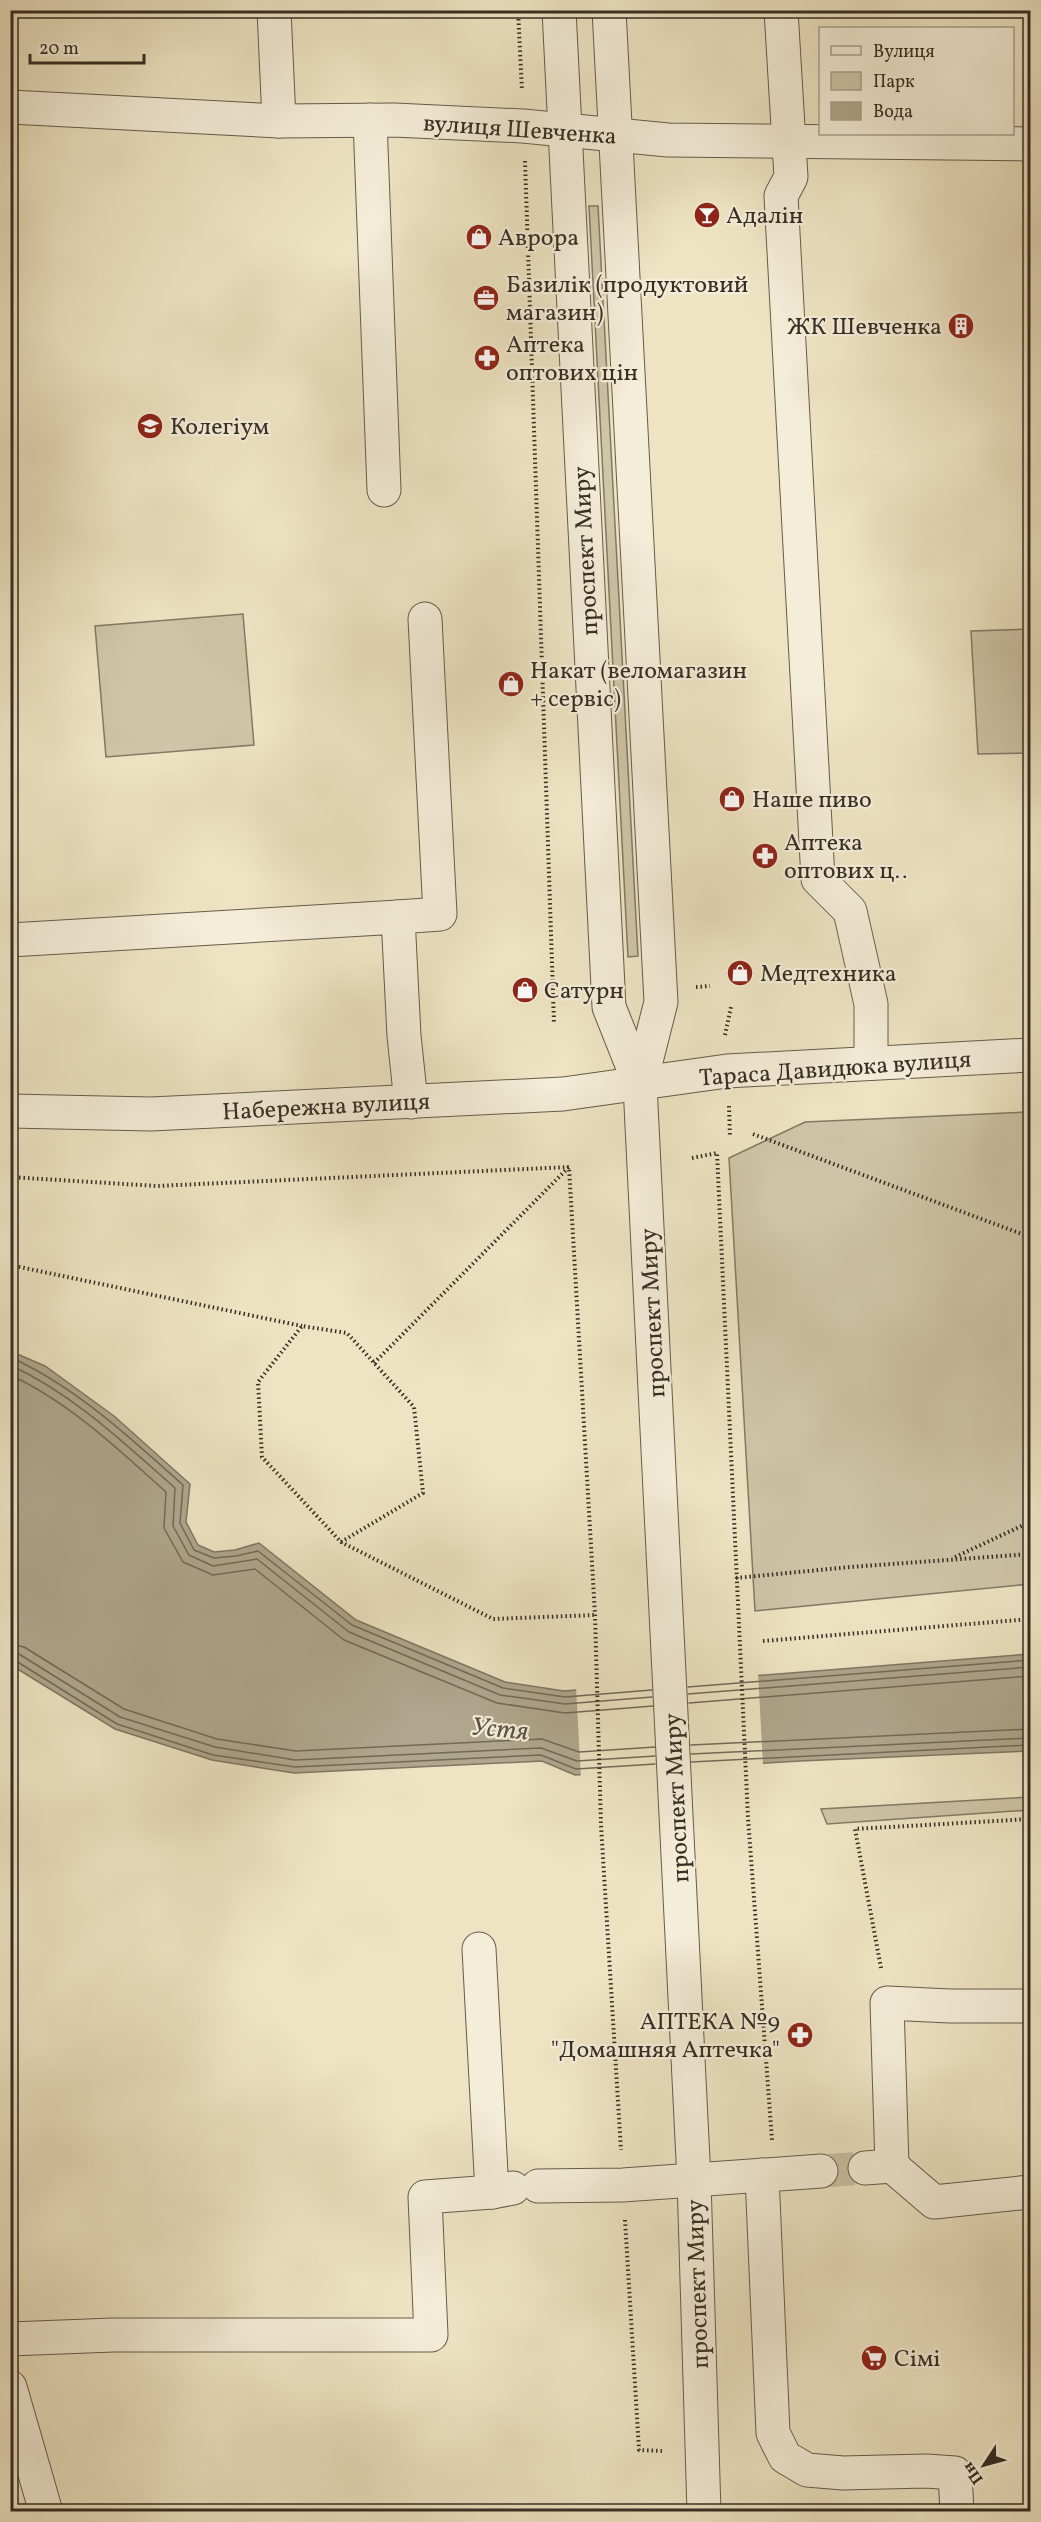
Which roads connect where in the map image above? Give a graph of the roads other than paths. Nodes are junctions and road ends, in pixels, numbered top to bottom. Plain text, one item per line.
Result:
1 (274, 10) edge
2 (559, 10) edge
3 (609, 10) edge
4 (781, 10) edge
5 (10, 107) edge
6 (370, 120) junction
7 (279, 121) junction
8 (565, 129) junction
9 (616, 136) junction
10 (788, 141) junction
11 (1030, 144) edge
12 (384, 490) dead end
13 (425, 619) dead end
14 (398, 917) junction
15 (10, 940) edge
16 (1030, 1055) edge
17 (871, 1063) junction
18 (640, 1085) junction
19 (411, 1102) junction
20 (10, 1111) edge
21 (479, 1949) dead end
22 (1030, 2006) edge
23 (821, 2171) tunnel mouth
24 (768, 2175) junction
25 (694, 2180) junction
26 (516, 2188) junction
27 (1030, 2192) edge
28 (10, 2339) edge
29 (10, 2387) edge
30 (46, 2511) edge
31 (704, 2511) edge
32 (957, 2511) edge

1 - 7 street
2 - 8 street, проспект Миру
3 - 9 street, проспект Миру
4 - 10 street
5 - 7 street, вулиця Шевченка
6 - 7 street, вулиця Шевченка
6 - 8 street, вулиця Шевченка
6 - 12 street
8 - 9 street, вулиця Шевченка
8 - 18 street, проспект Миру
9 - 10 street, вулиця Шевченка
9 - 18 street, проспект Миру
10 - 11 street, вулиця Шевченка
10 - 17 street
13 - 14 street
14 - 15 street
14 - 19 street
16 - 17 street, Тараса Давидюка вулиця
17 - 18 street, Тараса Давидюка вулиця
18 - 19 street, Набережна вулиця
18 - 25 street, проспект Миру
19 - 20 street, Набережна вулиця
21 - 26 street
22 - 27 street
23 - 24 street
24 - 25 street
24 - 32 street
25 - 26 street
25 - 31 street, проспект Миру
26 - 28 street
29 - 30 street

